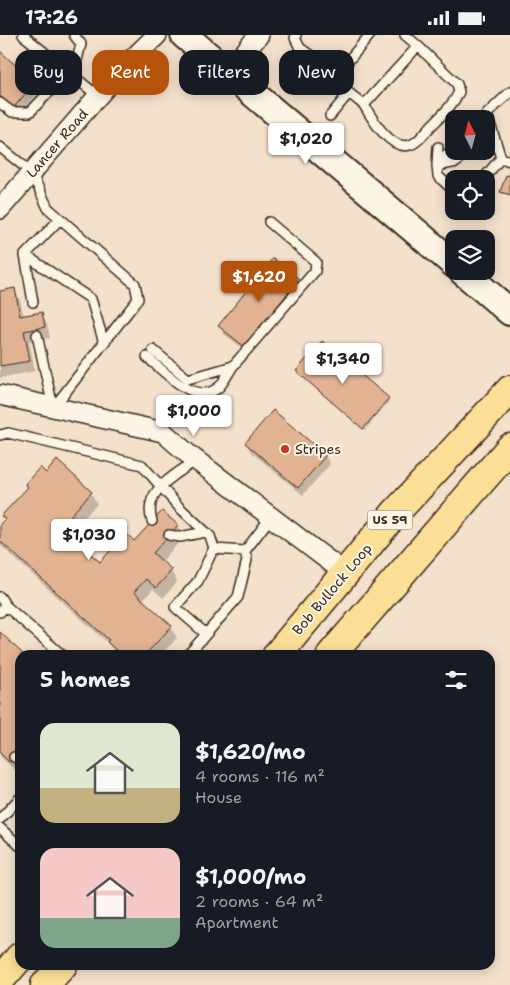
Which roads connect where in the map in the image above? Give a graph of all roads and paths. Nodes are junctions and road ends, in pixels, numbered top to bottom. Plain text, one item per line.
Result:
1 (23, 35) edge
2 (74, 35) edge
3 (158, 35) edge
4 (184, 35) edge
5 (259, 35) edge
6 (296, 35) edge
7 (370, 35) edge
8 (406, 35) edge
9 (418, 46) junction
10 (41, 50) edge
11 (80, 50) edge
12 (202, 50) edge
13 (246, 50) edge
14 (303, 50) edge
15 (354, 54) edge
16 (82, 84) edge
17 (510, 92) edge
18 (47, 95) edge
19 (255, 95) edge
20 (347, 95) edge
21 (352, 95) edge
22 (98, 97) junction
23 (0, 103) edge
24 (364, 105) junction
25 (490, 110) edge
26 (330, 116) dead end
27 (495, 139) edge
28 (438, 147) dead end
29 (1, 150) edge
30 (445, 156) edge
31 (505, 159) edge
32 (457, 163) dead end
33 (437, 166) junction
34 (493, 170) edge
35 (31, 172) junction
36 (445, 183) edge
37 (0, 209) edge
38 (60, 219) junction
39 (270, 221) dead end
40 (25, 255) junction
41 (445, 257) edge
42 (473, 280) edge
43 (34, 303) dead end
44 (510, 312) edge
45 (37, 335) dead end
46 (104, 343) junction
47 (233, 366) junction
48 (510, 390) edge
49 (0, 395) edge
50 (54, 407) junction
51 (0, 435) edge
52 (510, 448) edge
53 (196, 460) junction
54 (159, 486) junction
55 (271, 517) junction
56 (152, 521) dead end
57 (205, 532) junction
58 (169, 535) dead end
59 (214, 549) junction
60 (245, 551) junction
61 (345, 573) junction
62 (0, 597) edge
63 (3, 609) edge
64 (206, 635) junction
65 (56, 650) edge
66 (192, 650) edge
67 (281, 650) edge
68 (335, 650) edge
69 (15, 803) edge
70 (0, 819) edge
71 (0, 828) edge
72 (15, 842) edge
73 (15, 963) edge
74 (58, 970) edge
75 (0, 980) edge
76 (45, 985) edge

1 - 10 lane
2 - 11 lane
3 - 22 street, Lancer Road
4 - 12 main road
5 - 13 street
6 - 14 lane
7 - 15 lane
8 - 9 lane
9 - 24 lane
9 - 24 lane
16 - 22 lane
17 - 25 lane
18 - 23 lane
19 - 41 main road
20 - 26 lane
21 - 24 lane
22 - 35 street, Lancer Road
27 - 31 lane
28 - 33 lane
29 - 35 lane
30 - 33 lane
31 - 34 lane
32 - 33 lane
33 - 36 lane
35 - 37 street, Lancer Road
35 - 38 lane
38 - 40 lane
38 - 46 lane
39 - 47 lane
40 - 43 lane
40 - 46 lane
42 - 44 main road
45 - 50 lane
46 - 50 lane
47 - 47 lane
48 - 61 highway, Bob Bullock Loop / US 59
49 - 50 street
50 - 53 street
51 - 54 lane
52 - 68 highway, US 59
53 - 54 lane
53 - 55 street
54 - 56 lane
54 - 57 lane
55 - 60 lane
55 - 61 street
57 - 58 lane
57 - 59 lane
59 - 60 lane
59 - 64 lane
60 - 64 lane
61 - 67 highway, Bob Bullock Loop / US 59
62 - 63 lane
63 - 65 lane
64 - 66 lane
69 - 70 lane
71 - 72 lane
73 - 75 highway
74 - 76 highway

